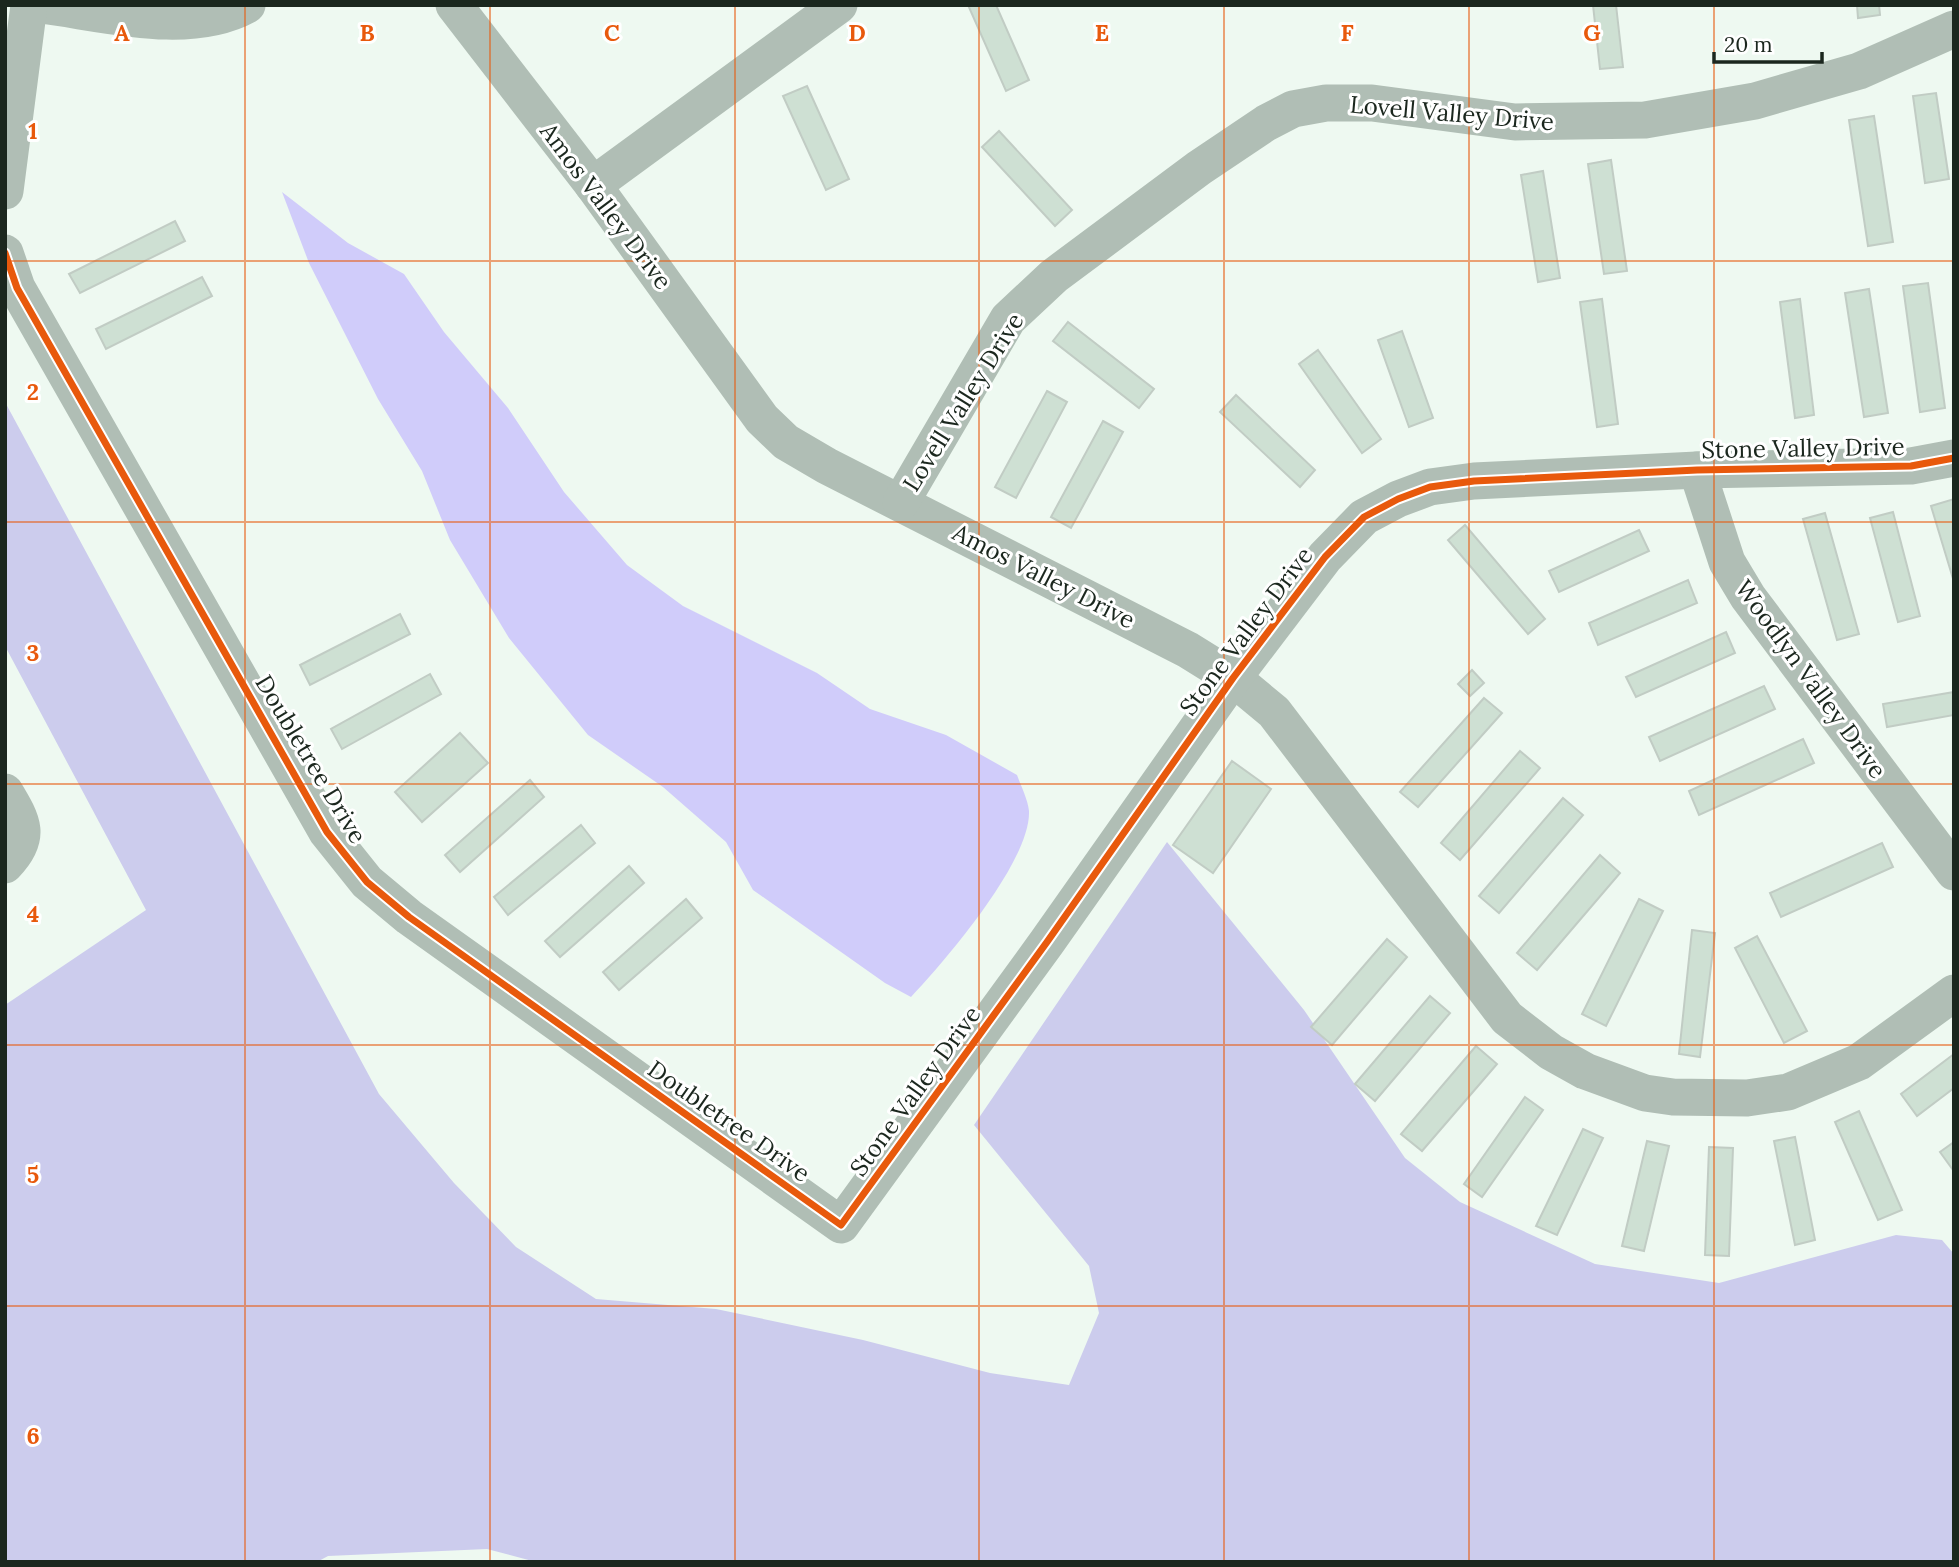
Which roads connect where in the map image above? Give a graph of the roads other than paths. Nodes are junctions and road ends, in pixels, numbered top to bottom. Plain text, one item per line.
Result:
1 (29, 5) edge
2 (41, 5) edge
3 (247, 5) edge
4 (454, 5) edge
5 (839, 5) edge
6 (1954, 29) edge
7 (593, 185) junction
8 (5, 191) edge
9 (5, 253) edge
10 (1954, 458) edge
11 (1698, 470) junction
12 (901, 502) junction
13 (1233, 678) junction
14 (5, 792) edge
15 (5, 865) edge
16 (1954, 872) edge
17 (1954, 993) edge
18 (841, 1225) joint

1 - 8 street
2 - 3 street
4 - 7 street, Amos Valley Drive
5 - 7 street
6 - 12 street, Lovell Valley Drive
7 - 12 street, Amos Valley Drive
9 - 18 street, Doubletree Drive
10 - 11 street, Stone Valley Drive
11 - 13 street, Stone Valley Drive
11 - 16 street, Woodlyn Valley Drive
12 - 13 street, Amos Valley Drive
13 - 17 street, Amos Valley Drive
13 - 18 street, Stone Valley Drive
14 - 15 street

